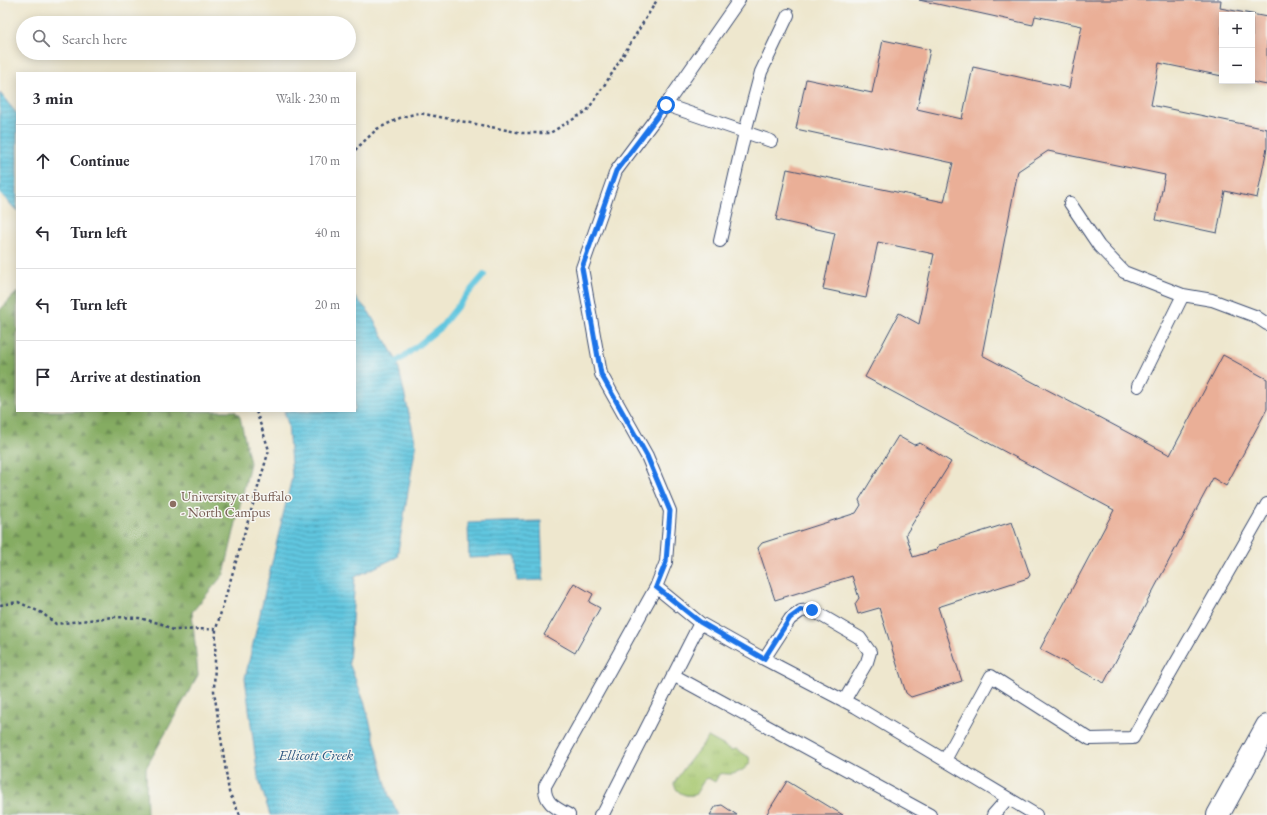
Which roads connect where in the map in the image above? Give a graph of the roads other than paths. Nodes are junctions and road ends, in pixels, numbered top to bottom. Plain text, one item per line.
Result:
1 (739, 0) edge
2 (788, 15) dead end
3 (666, 105) junction
4 (745, 132) junction
5 (771, 141) dead end
6 (1070, 203) dead end
7 (720, 241) dead end
8 (1183, 295) junction
9 (1267, 324) edge
10 (1138, 386) dead end
11 (1267, 504) edge
12 (656, 587) junction
13 (700, 622) junction
14 (764, 659) junction
15 (674, 675) junction
16 (844, 701) junction
17 (1267, 726) edge
18 (945, 760) junction
19 (1008, 798) junction
20 (569, 815) edge
21 (600, 815) edge
22 (930, 815) edge
23 (993, 815) edge
24 (1036, 815) edge
25 (1218, 815) edge

1 - 3 lane
2 - 4 lane
3 - 4 lane
3 - 12 lane
4 - 5 lane
4 - 7 lane
6 - 8 lane
8 - 9 lane
8 - 10 lane
11 - 18 lane
12 - 13 lane
12 - 20 lane
13 - 14 lane
13 - 15 lane
14 - 16 lane
14 - 16 lane
15 - 21 lane
15 - 22 lane
16 - 18 lane
17 - 25 street
18 - 19 lane
19 - 23 lane
19 - 24 lane

